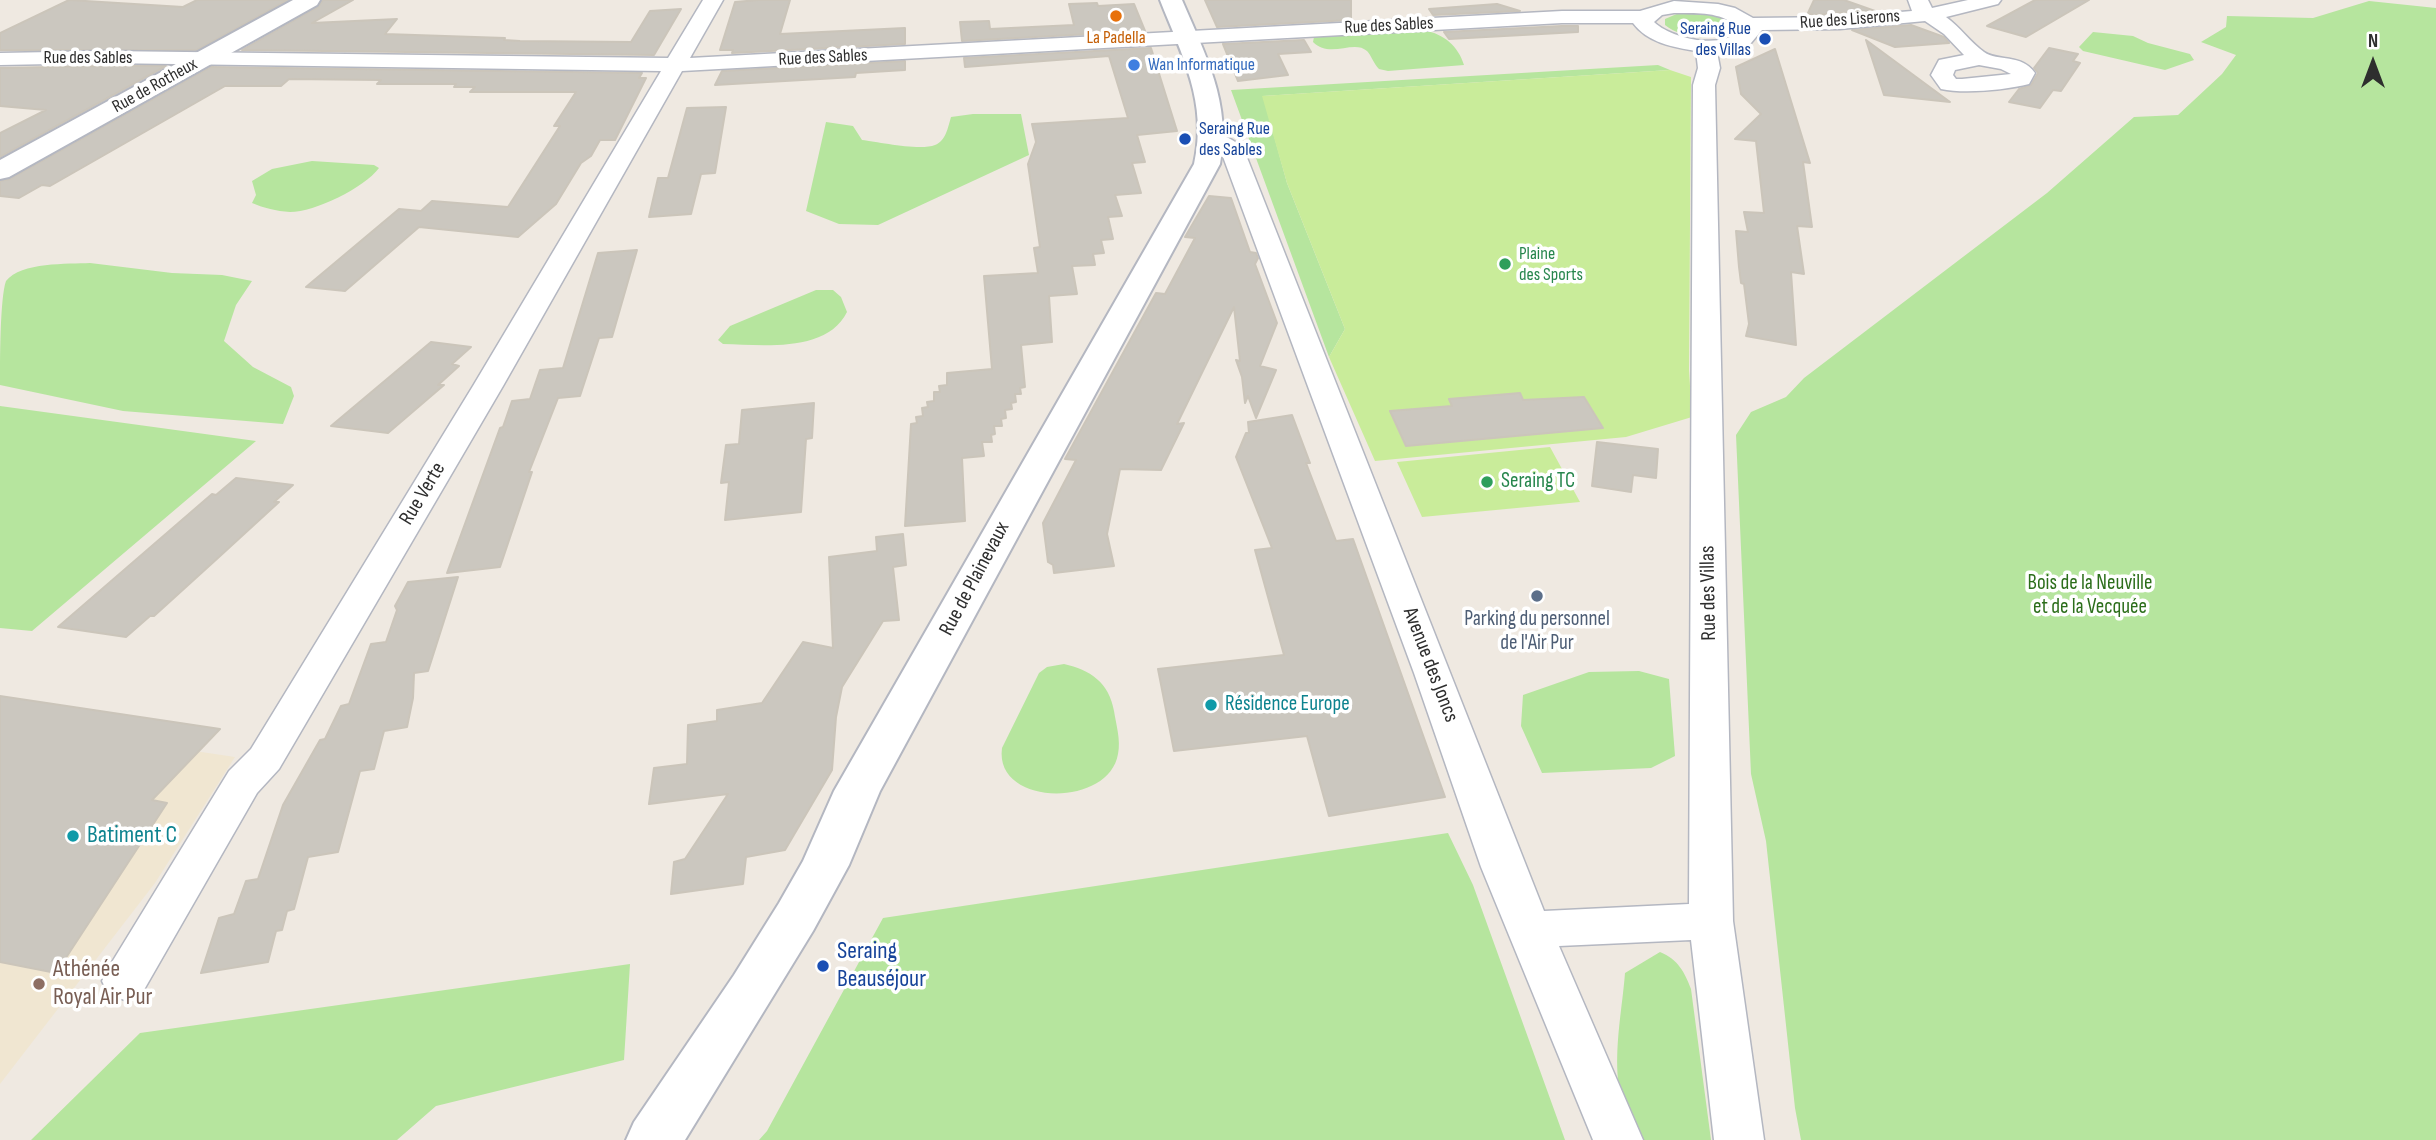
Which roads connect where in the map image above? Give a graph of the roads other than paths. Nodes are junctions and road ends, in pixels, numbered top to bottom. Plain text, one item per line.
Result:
1 (309, 0) edge
2 (713, 0) edge
3 (1171, 0) edge
4 (1596, 0) edge
5 (1733, 0) edge
6 (1972, 2) edge
7 (1706, 4) edge
8 (1923, 7) edge
9 (1615, 17) junction
10 (1644, 17) junction
11 (1839, 23) junction
12 (1749, 24) junction
13 (1185, 37) junction
14 (1706, 46) junction
15 (0, 59) edge
16 (202, 59) junction
17 (1979, 60) dead end
18 (676, 65) junction
19 (1212, 138) junction
20 (0, 171) edge
21 (1197, 185) junction
22 (1246, 188) junction
23 (1711, 921) junction
24 (1529, 930) junction
25 (125, 981) dead end
26 (654, 1140) edge
27 (1618, 1140) edge
28 (1739, 1140) edge

1 - 16 street, Rue de Rotheux
2 - 18 street, Rue Verte
3 - 13 street, Rue de Plainevaux
4 - 9 street
5 - 11 street
6 - 8 street, Rue des Liserons
7 - 10 street, Rue des Sables
7 - 12 street, Rue des Sables
8 - 11 street, Rue des Liserons
8 - 17 street
9 - 10 street, Rue des Sables
9 - 13 street, Rue des Sables
10 - 14 street
11 - 12 street, Rue des Liserons
12 - 14 street
13 - 18 street, Rue des Sables
13 - 19 street, Rue de Plainevaux
14 - 23 street, Rue des Villas
15 - 16 street, Rue des Sables
16 - 18 street, Rue des Sables
16 - 20 street, Rue de Rotheux
18 - 25 street, Rue Verte
19 - 21 street, Rue de Plainevaux
19 - 22 street, Avenue des Joncs
21 - 22 street
21 - 26 street, Rue de Plainevaux
22 - 24 street, Avenue des Joncs
23 - 24 street
23 - 28 street, Rue des Villas
24 - 27 street, Avenue des Joncs

